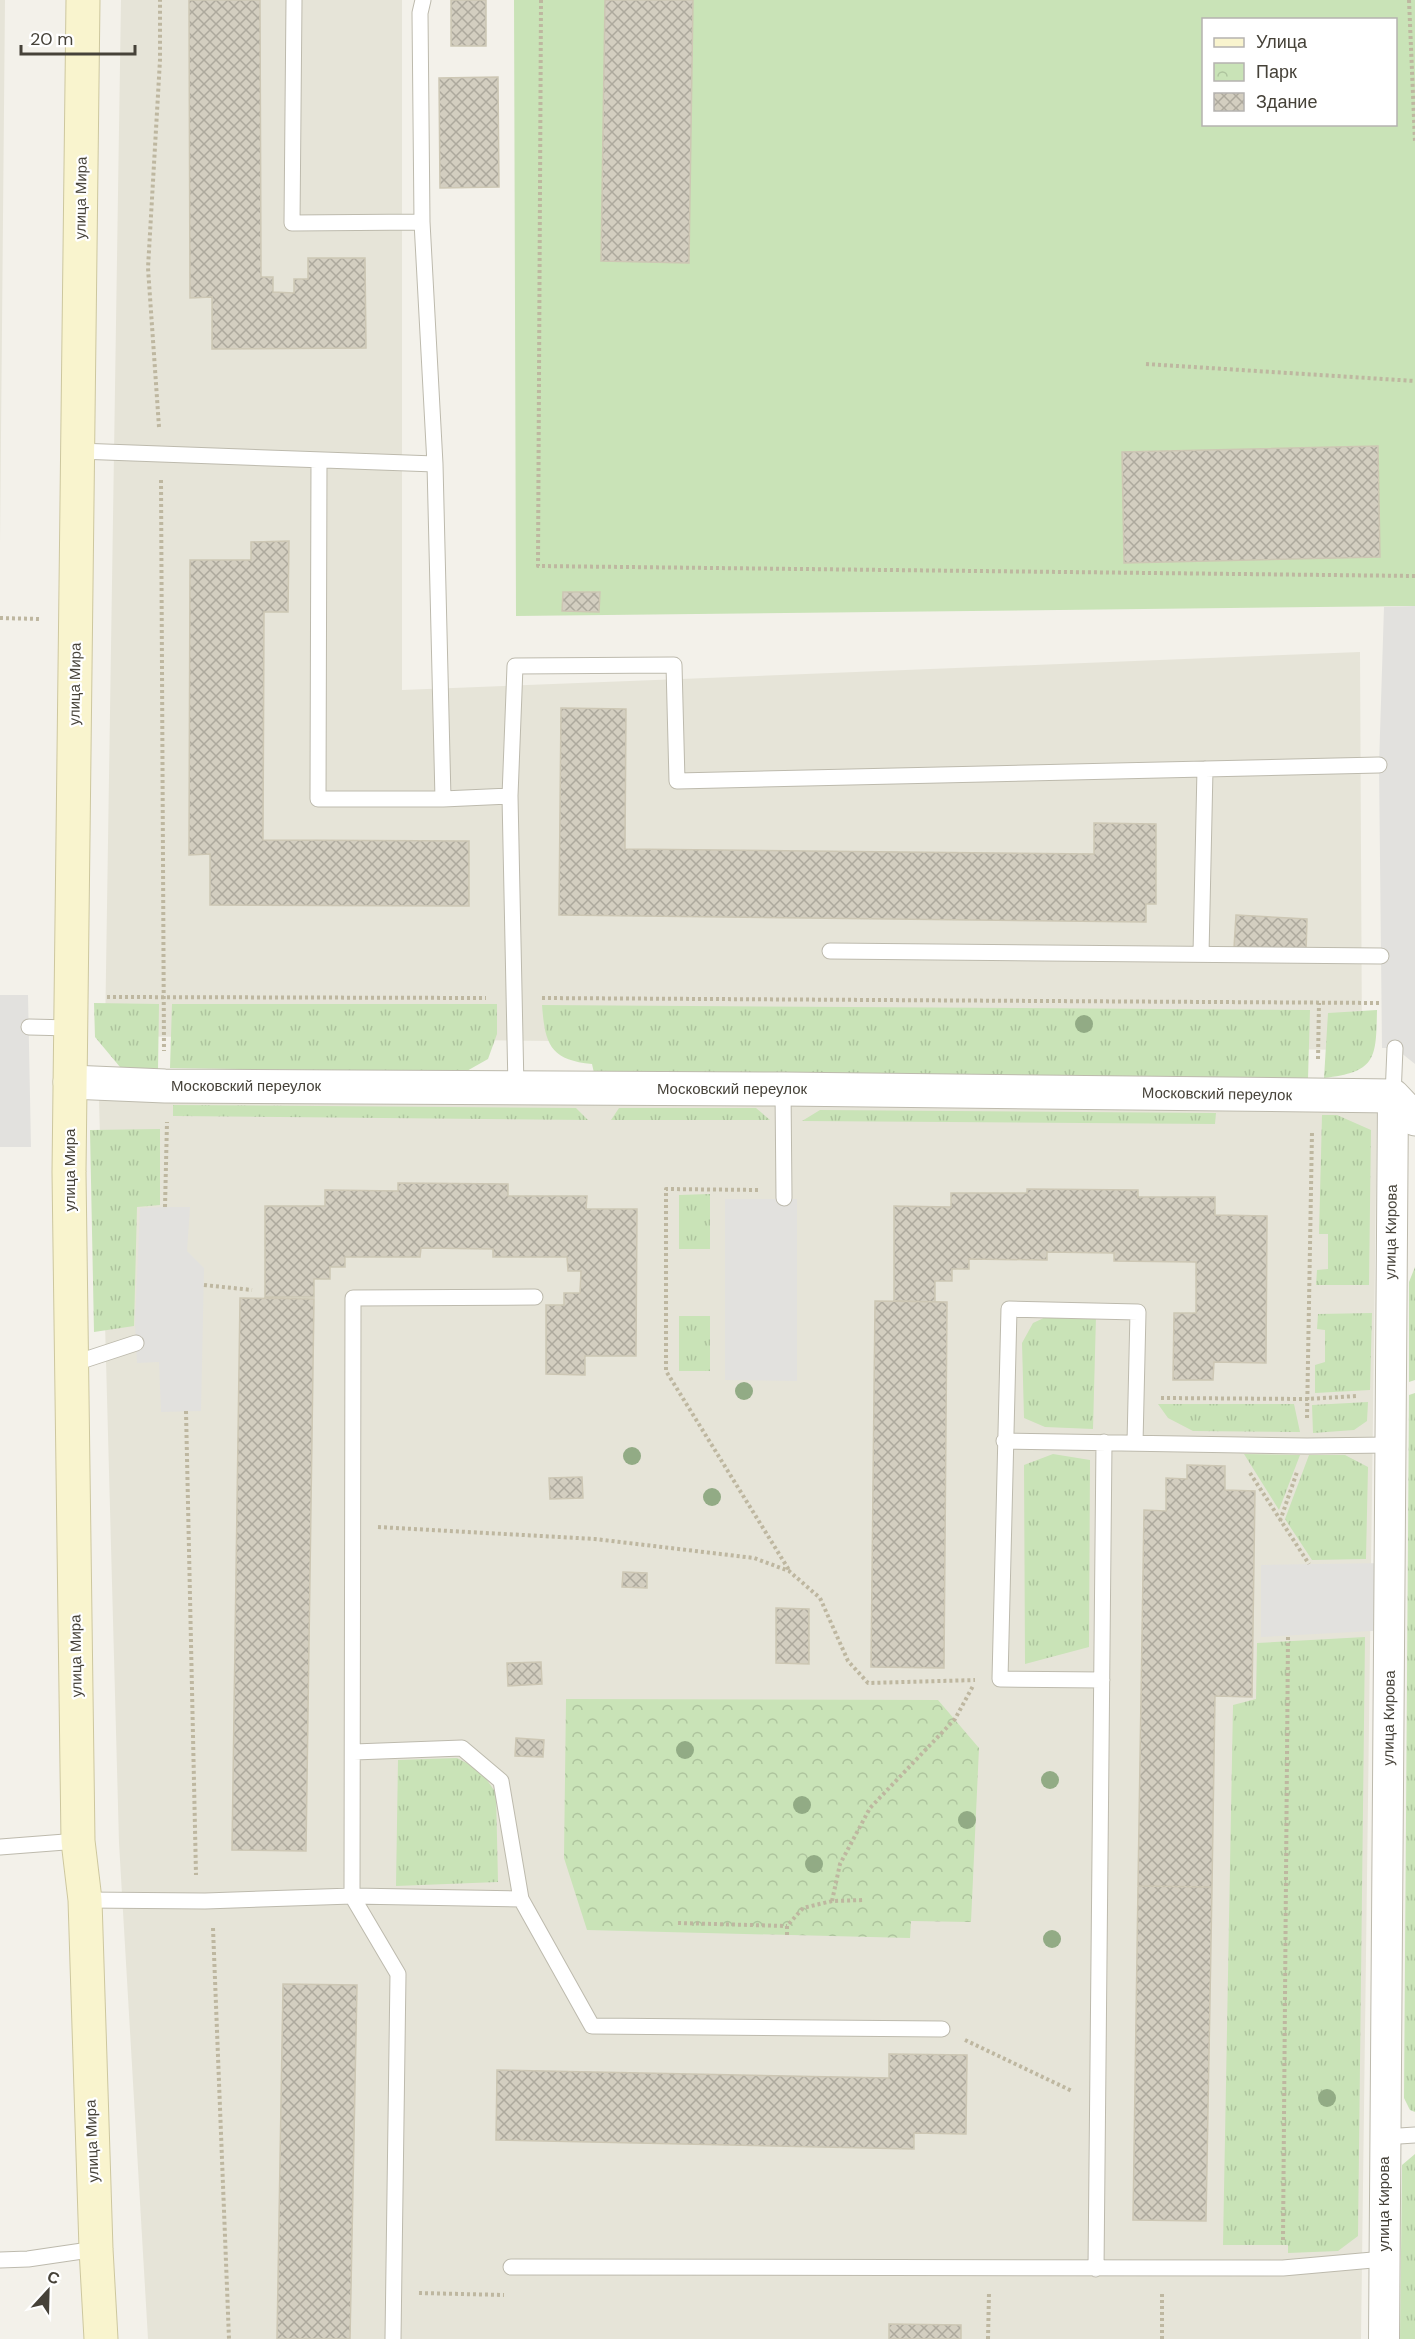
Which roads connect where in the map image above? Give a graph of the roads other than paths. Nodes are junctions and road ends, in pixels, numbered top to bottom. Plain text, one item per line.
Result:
1 (82, 0) edge
2 (294, 0) edge
3 (423, 0) edge
4 (422, 222) junction
5 (78, 451) junction
6 (319, 460) junction
7 (435, 464) junction
8 (1379, 765) dead end
9 (1204, 769) junction
10 (510, 796) junction
11 (443, 799) junction
12 (830, 951) dead end
13 (1202, 954) junction
14 (1380, 956) dead end
15 (70, 1012) junction
16 (29, 1027) dead end
17 (1395, 1048) dead end
18 (70, 1082) junction
19 (516, 1088) junction
20 (783, 1089) junction
21 (1404, 1108) edge
22 (784, 1198) dead end
23 (535, 1297) dead end
24 (136, 1343) dead end
25 (72, 1364) junction
26 (1004, 1441) junction
27 (1104, 1442) junction
28 (1136, 1443) junction
29 (1389, 1445) junction
30 (1102, 1680) junction
31 (354, 1752) junction
32 (78, 1841) junction
33 (0, 1847) edge
34 (352, 1896) junction
35 (521, 1899) junction
36 (85, 1900) junction
37 (942, 2029) road end
38 (1415, 2135) edge
39 (1384, 2137) junction
40 (96, 2249) junction
41 (1384, 2259) junction
42 (0, 2260) edge
43 (511, 2267) dead end
44 (1096, 2269) junction
45 (101, 2339) edge
46 (393, 2339) edge
47 (1384, 2339) edge

1 - 5 main road, улица Мира
2 - 4 lane
3 - 4 lane
4 - 7 lane
5 - 6 lane
5 - 15 main road, улица Мира
6 - 7 lane
6 - 11 lane
7 - 11 lane
8 - 9 lane
9 - 10 lane
9 - 13 lane
10 - 11 lane
10 - 19 lane
12 - 13 lane
13 - 14 lane
15 - 16 lane
15 - 18 main road, улица Мира
17 - 21 lane
18 - 19 street, Московский переулок
18 - 25 main road, улица Мира
19 - 20 street, Московский переулок
20 - 21 street, Московский переулок
20 - 22 lane
21 - 29 street, улица Кирова
23 - 31 lane
24 - 25 lane
25 - 32 main road, улица Мира
26 - 27 lane
26 - 28 lane
26 - 30 lane
27 - 28 lane
27 - 30 lane
28 - 29 lane
29 - 39 street, улица Кирова
30 - 44 lane
31 - 34 lane
31 - 35 lane
32 - 33 lane
32 - 36 main road, улица Мира
34 - 35 lane
34 - 36 lane
34 - 46 lane
35 - 37 lane
36 - 40 main road, улица Мира
38 - 39 lane
39 - 41 street, улица Кирова
40 - 42 lane
40 - 45 main road, улица Мира
41 - 44 lane
41 - 47 street, улица Кирова
43 - 44 lane

